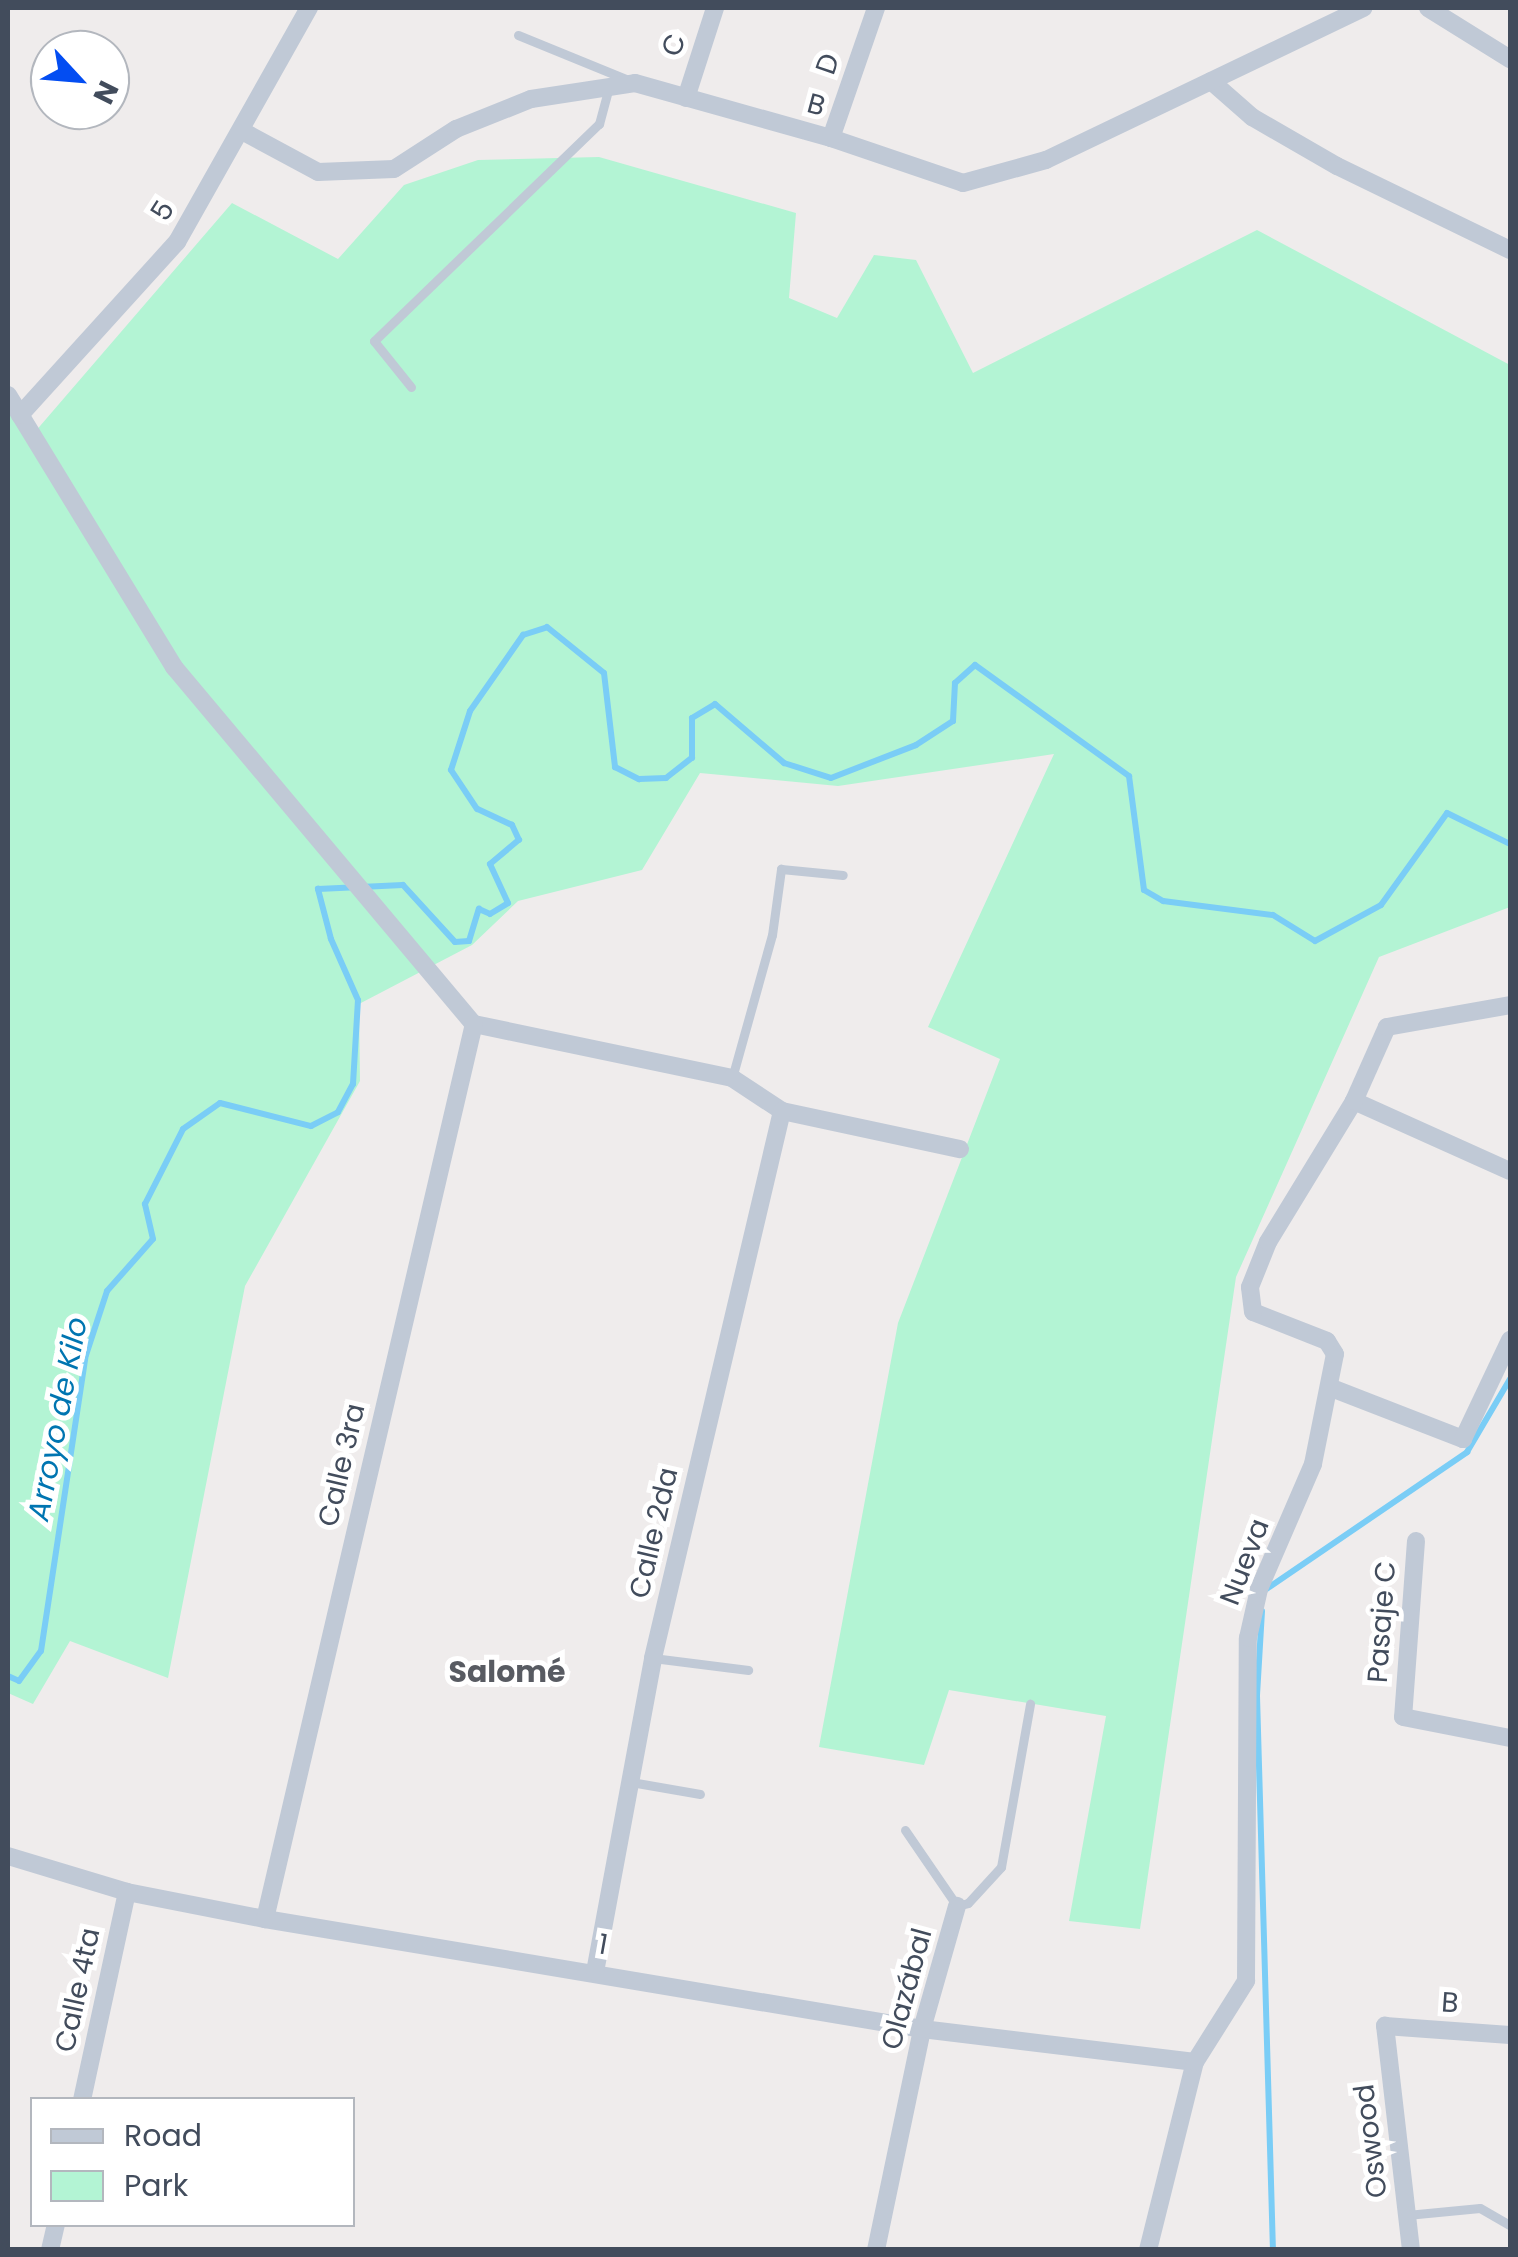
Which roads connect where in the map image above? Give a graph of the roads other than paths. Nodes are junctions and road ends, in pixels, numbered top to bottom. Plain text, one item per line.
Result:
1 (309, 8) edge
2 (715, 8) edge
3 (876, 8) edge
4 (1363, 8) edge
5 (1428, 8) edge
6 (518, 36) dead end
7 (1510, 59) edge
8 (1212, 81) junction
9 (635, 83) junction
10 (609, 87) junction
11 (686, 98) junction
12 (244, 132) junction
13 (831, 138) junction
14 (1510, 250) edge
15 (412, 387) dead end
16 (8, 395) edge
17 (20, 415) junction
18 (843, 875) dead end
19 (1510, 1005) edge
20 (474, 1024) junction
21 (732, 1078) junction
22 (1354, 1101) junction
23 (782, 1111) junction
24 (960, 1149) dead end
25 (1510, 1171) edge
26 (1510, 1340) edge
27 (1329, 1387) junction
28 (1416, 1541) dead end
29 (653, 1658) junction
30 (748, 1670) dead end
31 (1030, 1704) dead end
32 (1510, 1738) edge
33 (631, 1782) junction
34 (700, 1794) dead end
35 (905, 1830) dead end
36 (8, 1856) edge
37 (127, 1892) junction
38 (957, 1906) junction
39 (264, 1919) junction
40 (595, 1972) junction
41 (1385, 2026) joint
42 (922, 2029) junction
43 (1510, 2035) edge
44 (1195, 2062) junction
45 (83, 2097) edge
46 (1407, 2216) junction
47 (1509, 2225) edge
48 (876, 2250) edge
49 (1148, 2250) edge
50 (1411, 2250) edge

1 - 12 street, 5
2 - 11 street, C
3 - 13 street, D
4 - 8 street, B
5 - 7 street
6 - 9 lane
8 - 13 street, B
8 - 14 street
9 - 10 street, B
9 - 11 street, B
10 - 12 street, B
10 - 15 lane
11 - 13 street, B
12 - 17 street, 5
16 - 17 street
17 - 20 street
18 - 21 lane
19 - 22 street, Nueva
20 - 21 street
20 - 39 street, Calle 3ra
21 - 23 street
22 - 25 street
22 - 27 street, Nueva
23 - 24 street
23 - 29 street, Calle 2da
26 - 27 street
27 - 44 street, Nueva
28 - 32 street, Pasaje C
29 - 30 lane
29 - 33 street, Calle 2da
31 - 38 lane, Olazábal
33 - 34 lane
33 - 40 street, Calle 2da
35 - 38 lane
36 - 37 street, 1
37 - 39 street, 1
37 - 45 street, Calle 4ta
38 - 42 street, Olazábal
39 - 40 street, 1
40 - 42 street, 1
41 - 43 street, B
41 - 46 street, Oswood
42 - 44 street, 1
42 - 48 street, Olazábal
44 - 49 street, Nueva
46 - 47 lane
46 - 50 street, Oswood

